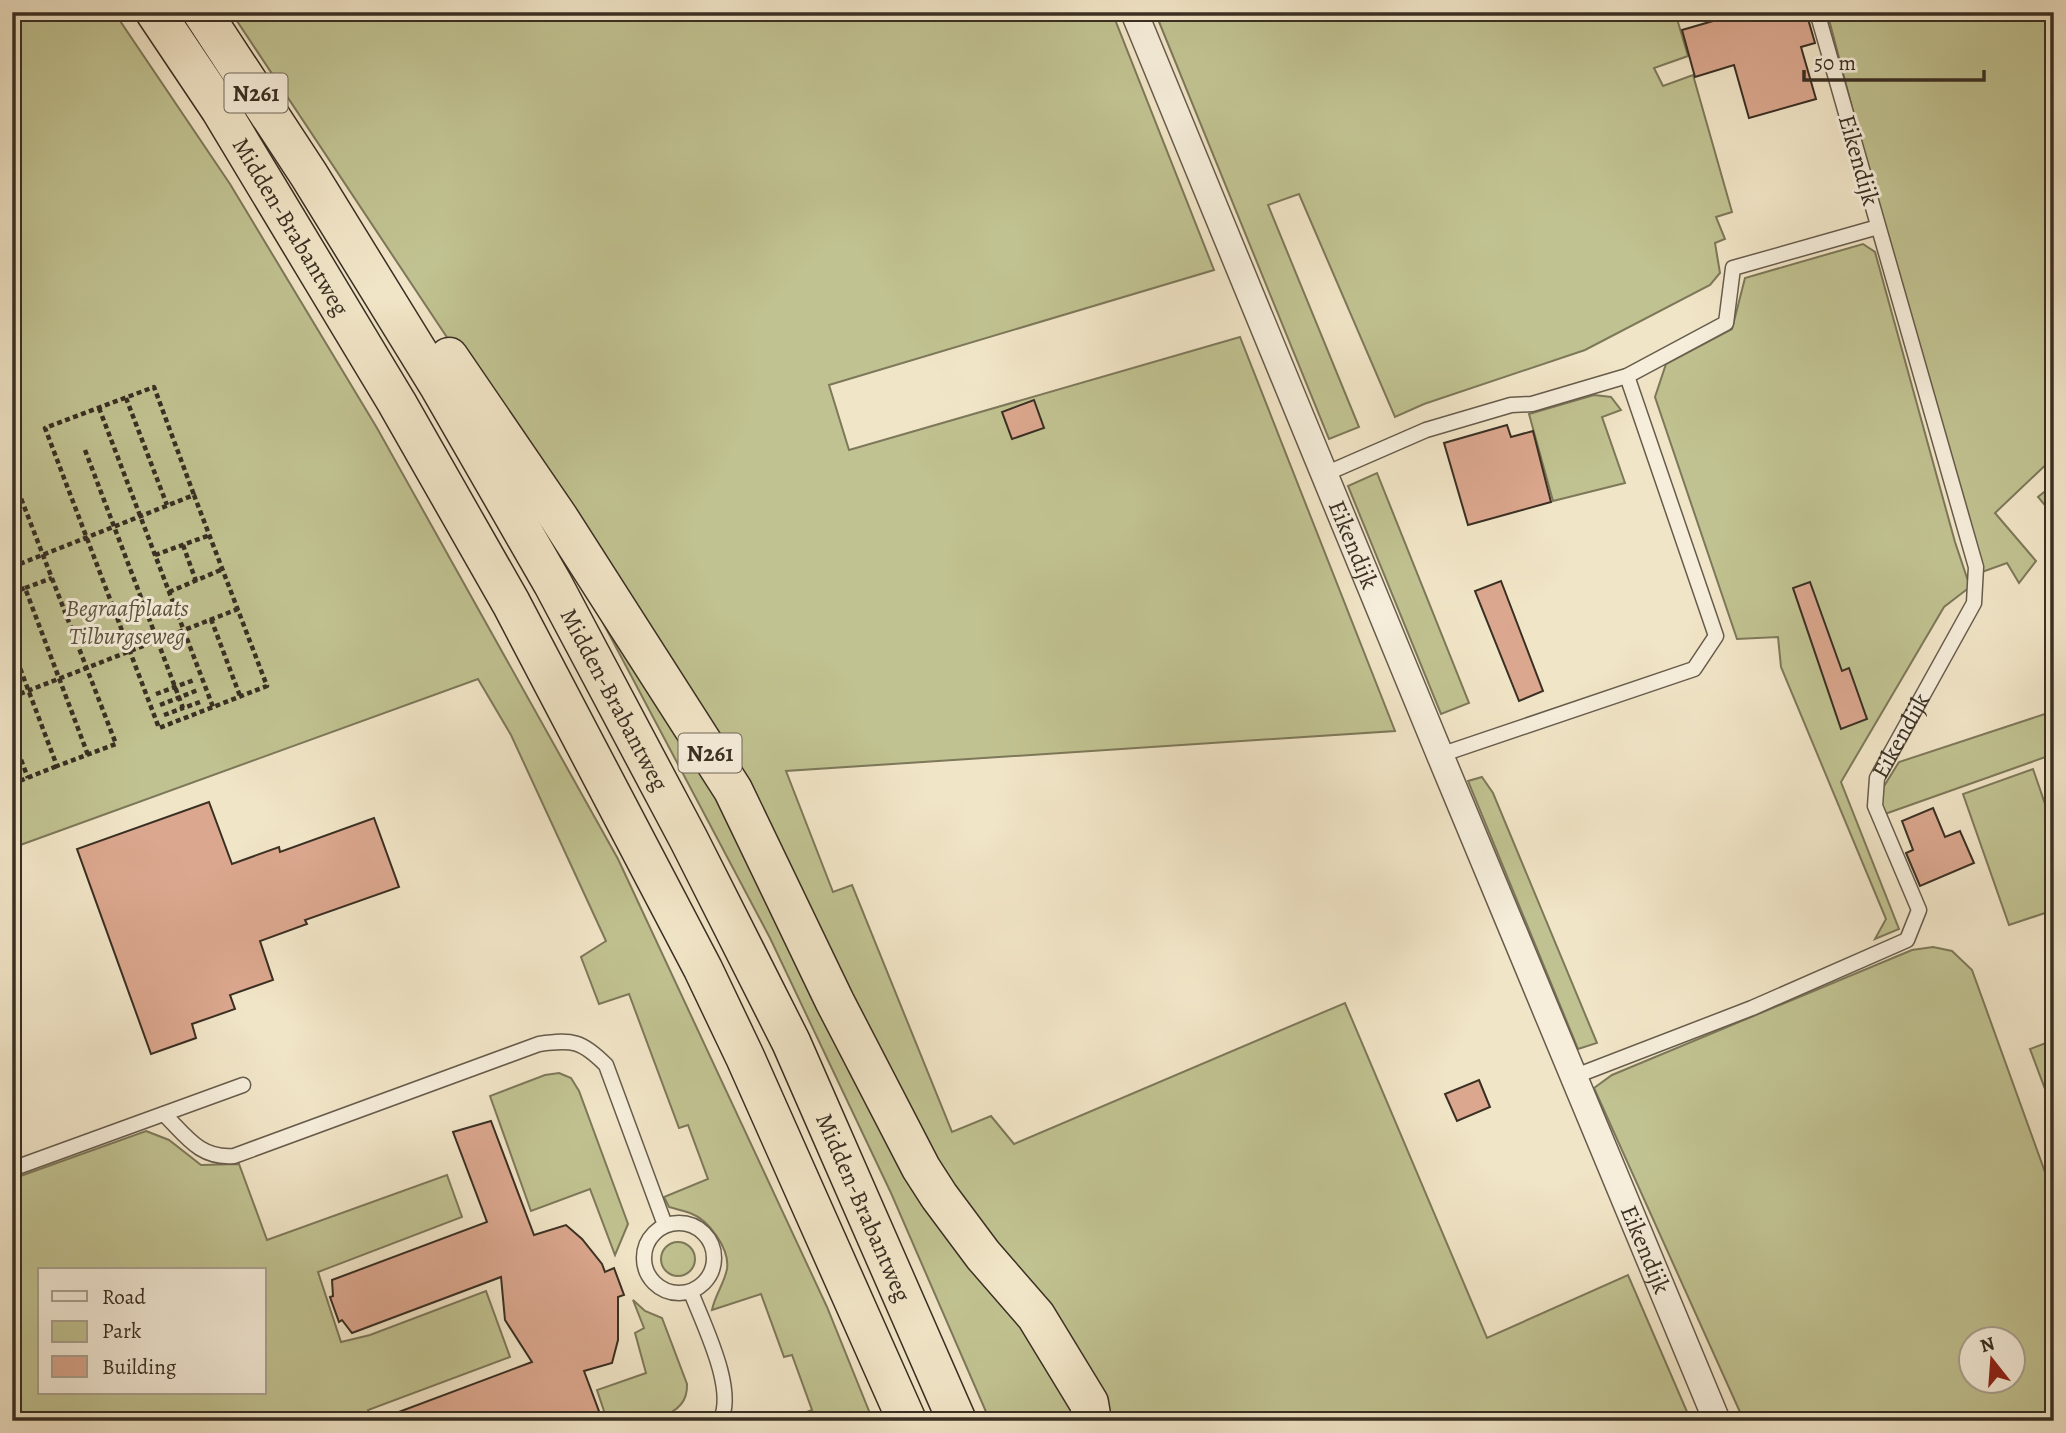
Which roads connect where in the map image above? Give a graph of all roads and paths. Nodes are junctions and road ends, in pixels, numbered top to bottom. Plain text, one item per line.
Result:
1 (155, 12) edge
2 (202, 12) edge
3 (1134, 12) edge
4 (1817, 12) edge
5 (309, 175) junction
6 (1878, 227) junction
7 (1627, 376) junction
8 (126, 398) junction
9 (99, 408) junction
10 (85, 450) dead end
11 (1325, 474) junction
12 (12, 475) edge
13 (194, 495) junction
14 (167, 505) junction
15 (141, 516) junction
16 (114, 527) junction
17 (210, 535) junction
18 (86, 538) junction
19 (183, 545) junction
20 (43, 555) junction
21 (155, 555) junction
22 (12, 567) edge
23 (223, 569) junction
24 (52, 578) junction
25 (196, 581) junction
26 (25, 588) junction
27 (169, 592) junction
28 (12, 593) edge
29 (238, 608) junction
30 (211, 619) junction
31 (184, 630) junction
32 (158, 641) junction
33 (12, 648) edge
34 (130, 651) junction
35 (88, 668) junction
36 (59, 679) junction
37 (194, 680) dead end
38 (175, 687) junction
39 (198, 690) dead end
40 (29, 691) junction
41 (156, 694) dead end
42 (240, 696) junction
43 (12, 697) edge
44 (179, 698) junction
45 (203, 701) dead end
46 (160, 705) dead end
47 (213, 707) junction
48 (183, 708) junction
49 (164, 715) dead end
50 (12, 736) edge
51 (88, 754) junction
52 (1440, 755) junction
53 (58, 766) junction
54 (28, 778) junction
55 (12, 785) edge
56 (1573, 1077) junction
57 (243, 1085) dead end
58 (164, 1114) junction
59 (12, 1169) edge
60 (666, 1225) junction
61 (691, 1292) junction
62 (903, 1415) edge
63 (720, 1421) edge
64 (957, 1421) edge
65 (1092, 1421) edge
66 (1717, 1421) edge

1 - 62 highway, Midden-Brabantweg / N261
2 - 5 highway, Midden-Brabantweg / N261
3 - 11 street, Eikendijk
4 - 6 lane, Eikendijk
5 - 64 highway, Midden-Brabantweg / N261
5 - 65 highway, N261
6 - 7 lane, Eikendijk
6 - 56 lane, Eikendijk
7 - 11 lane
7 - 52 lane
8 - 9 path
8 - 13 path
8 - 14 path
9 - 15 path
9 - 18 path
10 - 16 path
11 - 52 street, Eikendijk
12 - 20 path
13 - 14 path
13 - 17 path
14 - 15 path
15 - 16 path
15 - 21 path
16 - 18 path
16 - 32 path
17 - 19 path
17 - 23 path
18 - 20 path
18 - 34 path
19 - 21 path
19 - 25 path
20 - 22 path
20 - 24 path
21 - 27 path
23 - 25 path
23 - 29 path
24 - 26 path
24 - 35 path
25 - 27 path
26 - 28 path
26 - 36 path
27 - 31 path
29 - 30 path
29 - 42 path
30 - 31 path
30 - 42 path
31 - 32 path
31 - 47 path
32 - 34 path
32 - 38 path
33 - 40 path
34 - 35 path
34 - 47 path
35 - 36 path
35 - 51 path
36 - 40 path
36 - 51 path
37 - 38 path
38 - 41 path
38 - 44 path
39 - 44 path
40 - 43 path
40 - 53 path
42 - 47 path
44 - 46 path
44 - 48 path
45 - 48 path
48 - 49 path
50 - 54 path
51 - 53 path
52 - 56 street, Eikendijk
53 - 54 path
54 - 55 path
56 - 66 street, Eikendijk
57 - 58 lane
58 - 59 lane
58 - 60 lane
60 - 61 lane
60 - 61 lane
61 - 63 lane

